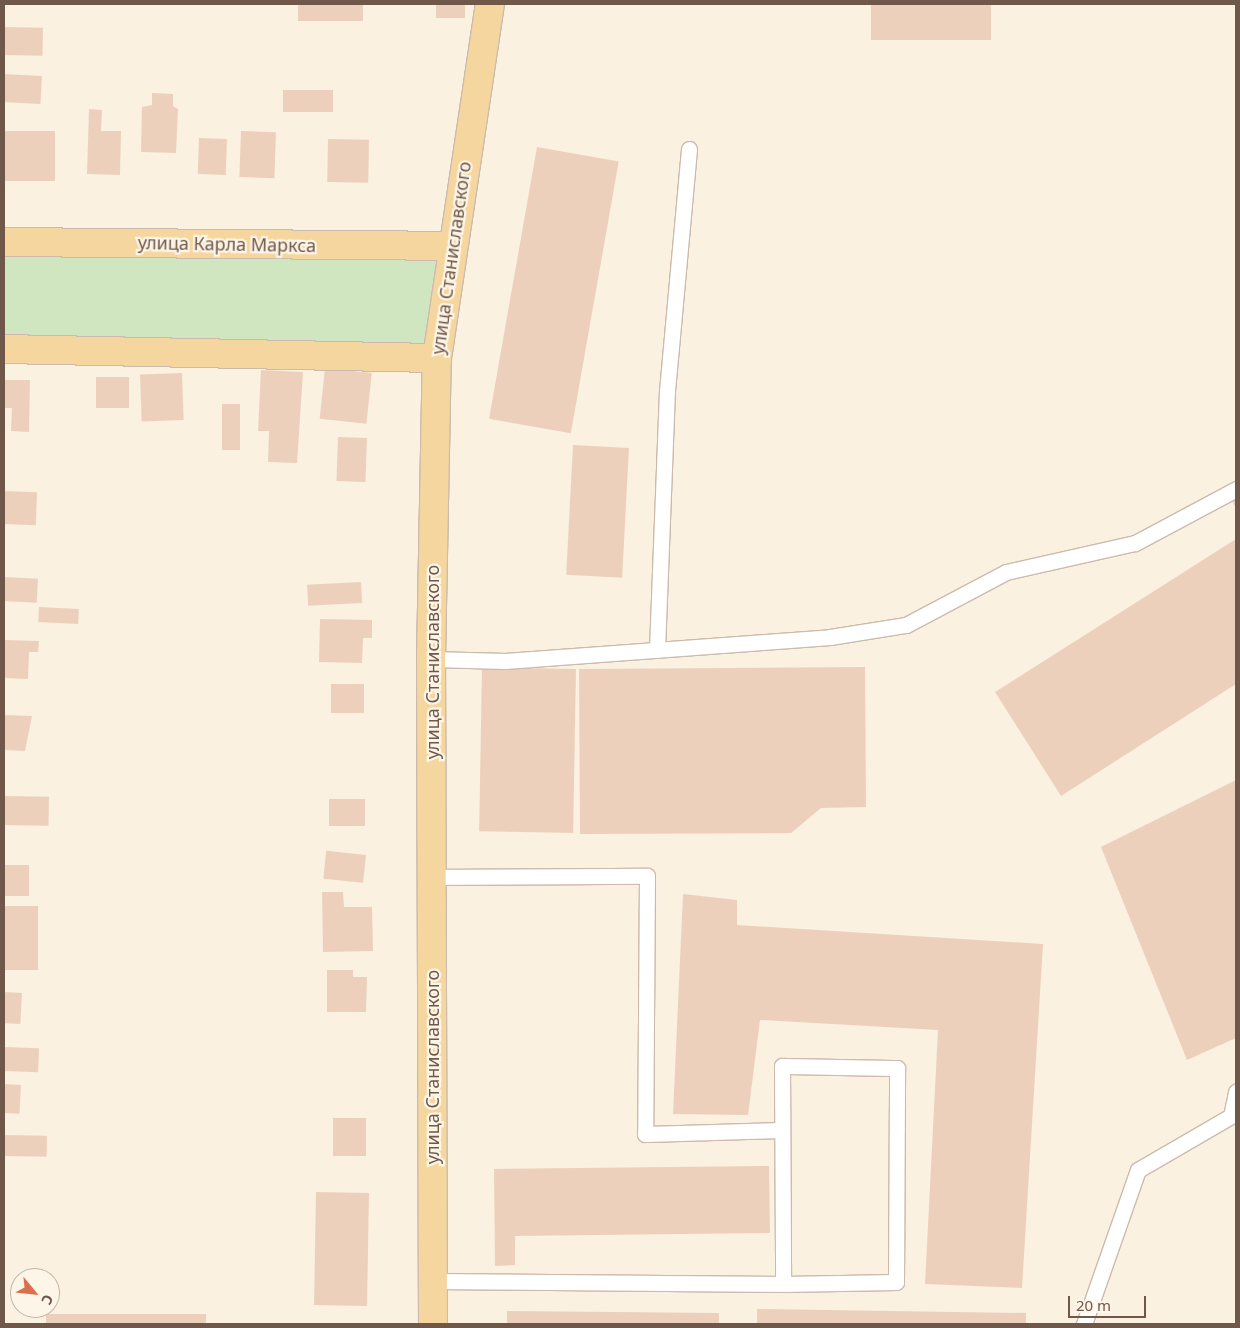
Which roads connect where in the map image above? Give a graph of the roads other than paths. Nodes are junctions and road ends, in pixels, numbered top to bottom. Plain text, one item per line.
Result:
1 (490, 4) edge
2 (689, 149) dead end
3 (4, 242) edge
4 (450, 246) junction
5 (4, 349) edge
6 (437, 358) junction
7 (1236, 489) edge
8 (657, 650) junction
9 (431, 659) junction
10 (432, 877) junction
11 (1236, 1092) edge
12 (1234, 1121) edge
13 (782, 1130) junction
14 (433, 1281) junction
15 (783, 1284) junction
16 (433, 1324) edge
17 (1084, 1324) edge

1 - 4 main road, улица Станиславского
2 - 8 lane
3 - 4 main road, улица Карла Маркса
4 - 6 main road, улица Станиславского
5 - 6 main road
6 - 9 main road, улица Станиславского
7 - 8 lane
8 - 9 lane
9 - 10 main road, улица Станиславского
10 - 13 lane
10 - 14 main road, улица Станиславского
11 - 12 lane
12 - 17 lane
13 - 15 lane
13 - 15 lane
14 - 15 lane
14 - 16 main road, улица Станиславского

